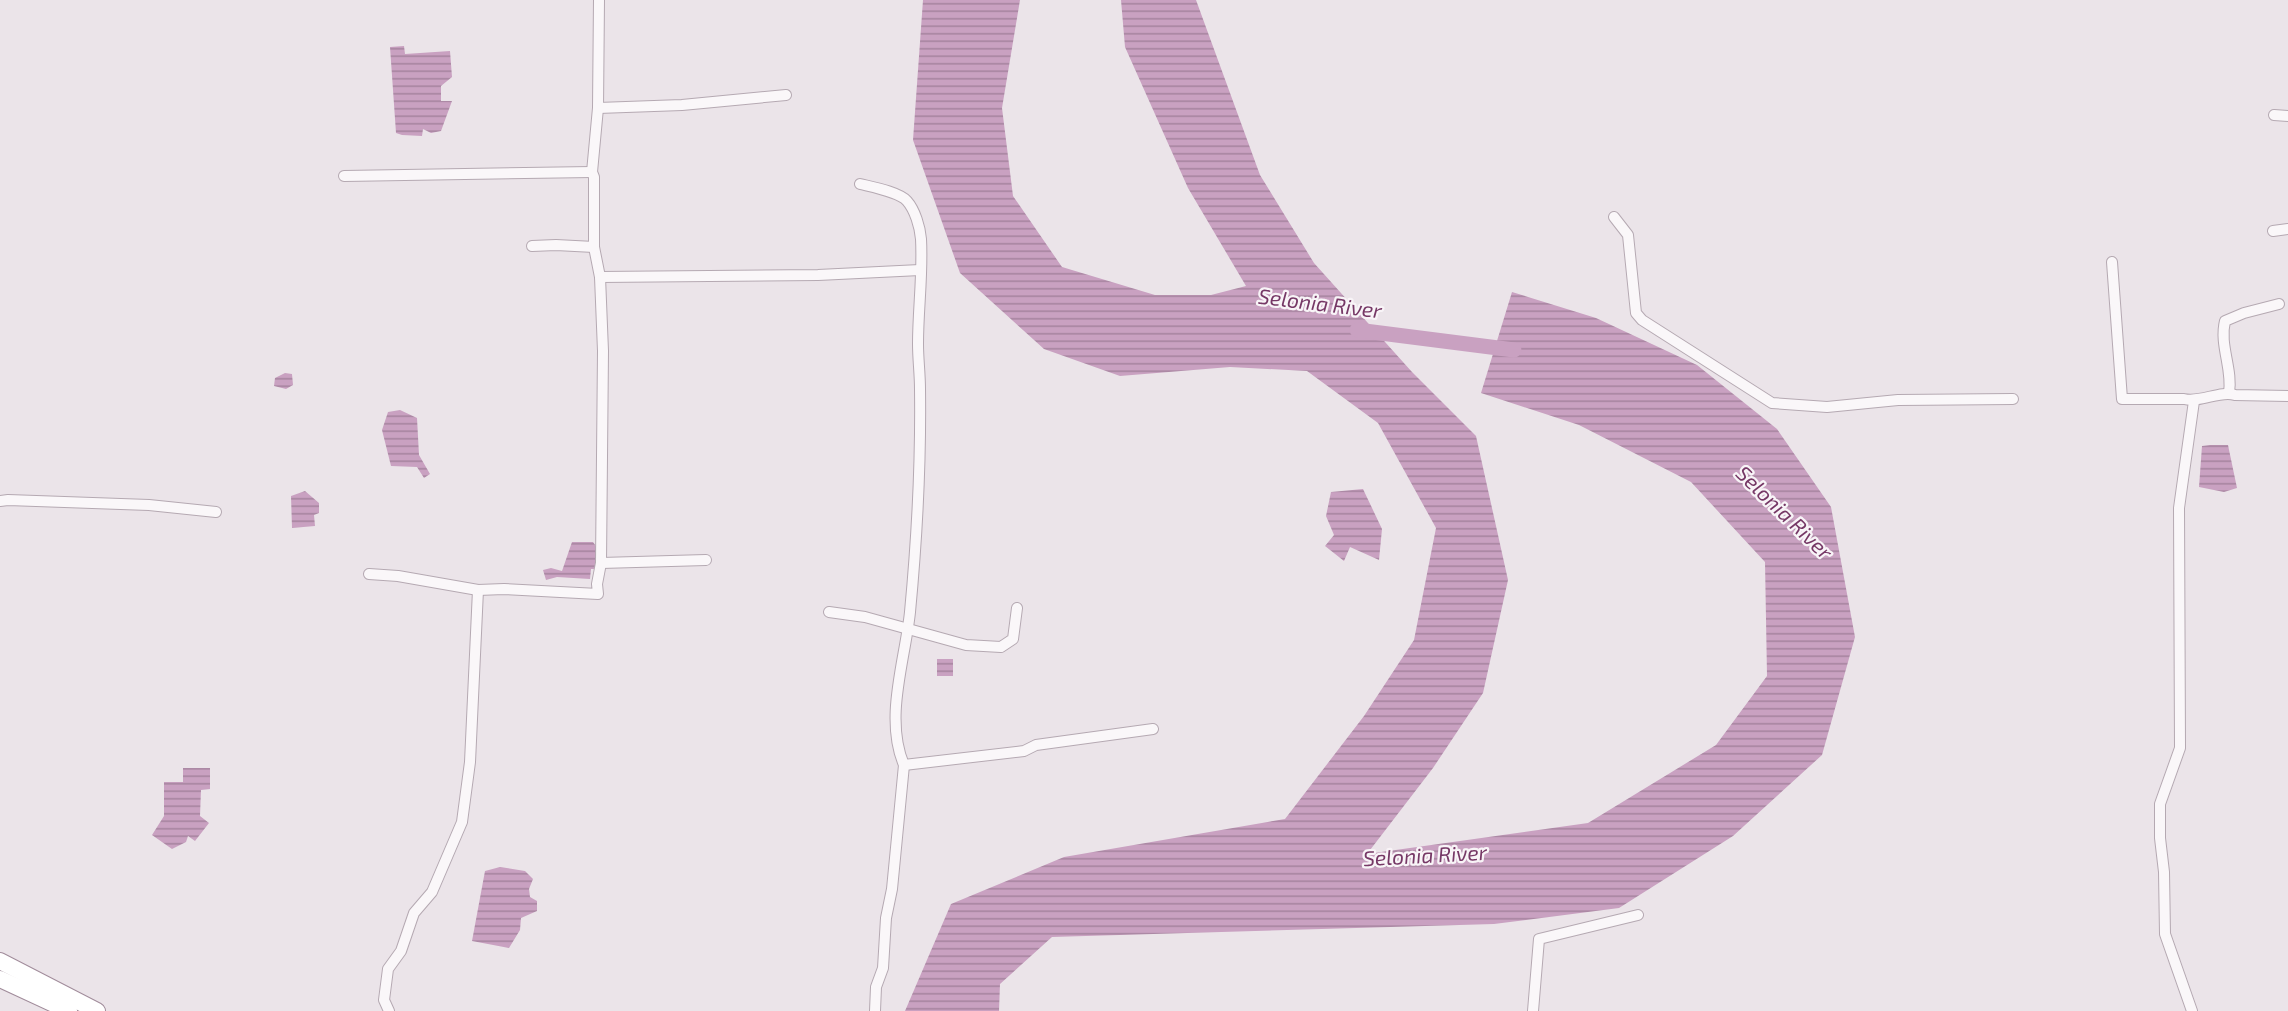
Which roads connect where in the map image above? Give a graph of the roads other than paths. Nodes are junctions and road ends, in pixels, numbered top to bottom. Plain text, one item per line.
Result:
1 (599, 0) edge
2 (786, 95) dead end
3 (598, 108) junction
4 (2274, 115) dead end
5 (2288, 116) edge
6 (592, 172) junction
7 (344, 176) dead end
8 (860, 184) dead end
9 (1614, 217) dead end
10 (2288, 229) edge
11 (2273, 231) dead end
12 (532, 246) dead end
13 (594, 247) junction
14 (2112, 262) dead end
15 (920, 270) junction
16 (600, 277) junction
17 (2279, 303) dead end
18 (2229, 393) junction
19 (2288, 396) edge
20 (2013, 399) dead end
21 (2194, 401) junction
22 (0, 501) edge
23 (216, 512) dead end
24 (706, 560) dead end
25 (601, 563) junction
26 (369, 574) dead end
27 (478, 590) junction
28 (1017, 608) dead end
29 (829, 612) dead end
30 (908, 628) junction
31 (1153, 729) dead end
32 (904, 765) junction
33 (1638, 915) dead end
34 (0, 961) edge
35 (0, 979) edge
36 (69, 1011) edge
37 (97, 1011) edge
38 (389, 1011) edge
39 (875, 1011) edge
40 (1533, 1011) edge
41 (2192, 1011) edge

1 - 3 street
2 - 3 street
3 - 6 street
4 - 5 street
6 - 7 street
6 - 13 street
8 - 15 street
9 - 20 street
10 - 11 street
12 - 13 street
13 - 16 street
14 - 21 street
15 - 16 street
15 - 30 street
16 - 25 street
17 - 18 street
18 - 19 street
18 - 21 street
21 - 41 street
22 - 23 street
24 - 25 street
25 - 27 street
26 - 27 street
27 - 38 street
28 - 30 street
29 - 30 street
30 - 32 street
31 - 32 street
32 - 39 street
33 - 40 street
34 - 37 highway
35 - 36 highway

